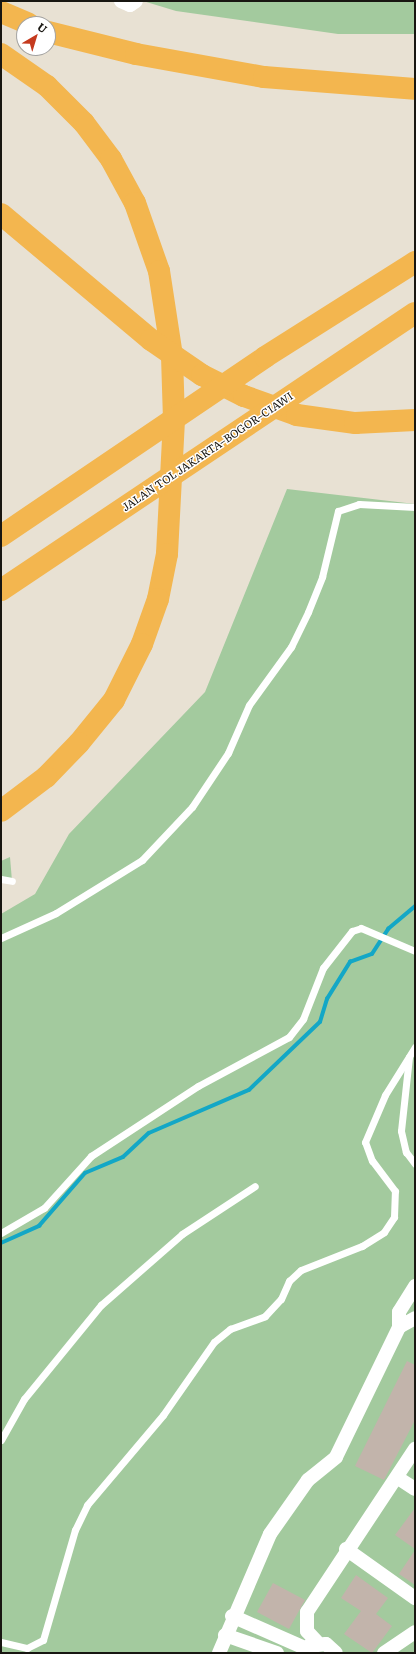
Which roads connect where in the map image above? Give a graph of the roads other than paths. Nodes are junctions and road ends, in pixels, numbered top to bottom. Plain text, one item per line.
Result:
1 (121, 1) edge
2 (136, 1) edge
3 (1, 12) edge
4 (16, 18) edge
5 (56, 34) edge
6 (1, 54) edge
7 (415, 89) edge
8 (1, 214) edge
9 (415, 262) edge
10 (415, 313) edge
11 (415, 420) edge
12 (415, 507) edge
13 (1, 536) edge
14 (1, 590) edge
15 (1, 811) edge
16 (1, 879) edge
17 (12, 881) dead end
18 (1, 938) edge
19 (415, 951) edge
20 (415, 1048) edge
21 (410, 1054) junction
22 (415, 1164) edge
23 (255, 1186) dead end
24 (1, 1233) edge
25 (415, 1286) edge
26 (415, 1318) edge
27 (399, 1327) junction
28 (1, 1440) edge
29 (415, 1449) edge
30 (398, 1478) junction
31 (415, 1489) edge
32 (346, 1549) junction
33 (415, 1598) edge
34 (232, 1616) junction
35 (415, 1632) edge
36 (225, 1635) junction
37 (1, 1642) edge
38 (308, 1648) edge
39 (219, 1653) edge
40 (277, 1653) edge
41 (336, 1653) edge
42 (384, 1653) edge

1 - 2 street
3 - 4 highway
5 - 7 highway
6 - 15 highway
8 - 11 highway
9 - 13 highway
10 - 14 highway, JALAN TOL JAKARTA–BOGOR–CIAWI
12 - 18 lane
16 - 17 lane
19 - 24 lane
20 - 21 lane
21 - 22 lane
21 - 37 lane
23 - 28 lane
25 - 27 street
26 - 27 street
27 - 34 street
29 - 30 street
30 - 31 street
30 - 32 street
32 - 33 street
32 - 38 street
34 - 36 street
34 - 38 street
35 - 42 street
36 - 39 street
36 - 40 street
38 - 41 street

